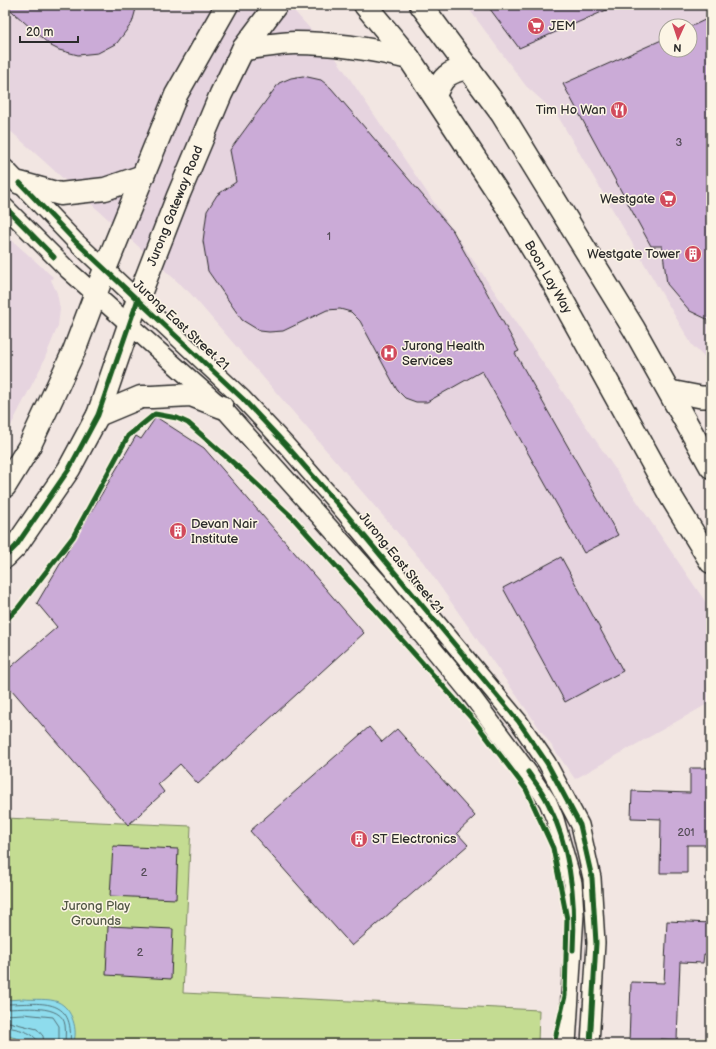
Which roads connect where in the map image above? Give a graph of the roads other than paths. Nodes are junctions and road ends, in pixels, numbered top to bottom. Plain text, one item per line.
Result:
1 (227, 5) edge
2 (276, 5) edge
3 (365, 5) edge
4 (422, 5) edge
5 (243, 48) junction
6 (409, 58) junction
7 (469, 68) junction
8 (435, 97) junction
9 (13, 176) edge
10 (143, 176) junction
11 (5, 207) edge
12 (105, 269) junction
13 (96, 295) junction
14 (138, 299) junction
15 (128, 324) junction
16 (670, 391) junction
17 (711, 397) edge
18 (222, 407) junction
19 (98, 415) junction
20 (711, 467) edge
21 (5, 486) edge
22 (5, 557) edge
23 (711, 562) edge
24 (567, 1044) edge
25 (590, 1044) edge

1 - 10 main road
2 - 5 main road, Jurong Gateway Road
3 - 6 main road, Boon Lay Way
4 - 7 main road
5 - 6 main road
5 - 14 main road, Jurong Gateway Road
6 - 8 main road, Boon Lay Way
7 - 8 main road
7 - 16 main road
8 - 23 main road, Boon Lay Way
9 - 10 main road
9 - 12 street, Jurong East Street 21
10 - 12 main road
11 - 13 street
12 - 13 main road
12 - 14 street, Jurong East Street 21
13 - 15 street
13 - 21 main road
14 - 15 main road, Jurong Gateway Road
14 - 25 street, Jurong East Street 21
15 - 18 street
15 - 19 main road, Jurong Gateway Road
16 - 17 street
16 - 20 main road
18 - 19 main road
18 - 24 street
19 - 22 main road, Jurong Gateway Road

